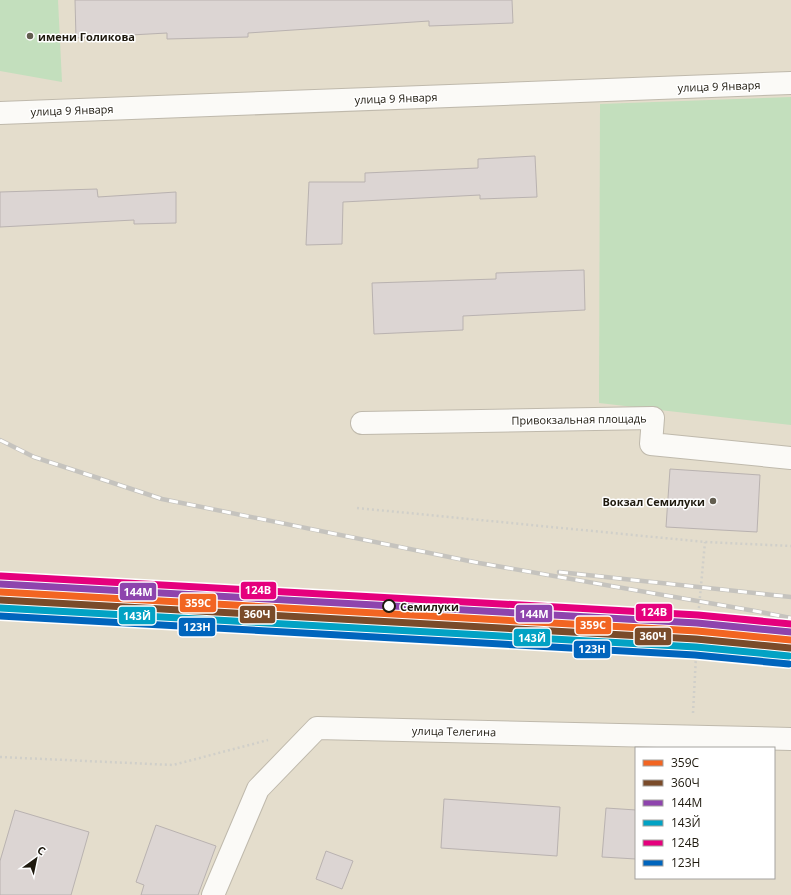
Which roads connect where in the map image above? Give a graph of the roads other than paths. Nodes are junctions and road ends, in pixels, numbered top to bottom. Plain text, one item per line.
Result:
1 (791, 83) edge
2 (0, 113) edge
3 (362, 423) dead end
4 (791, 458) edge
5 (791, 738) edge
6 (213, 895) edge

1 - 2 street, улица 9 Января
3 - 4 street, Привокзальная площадь
5 - 6 street, улица Телегина

